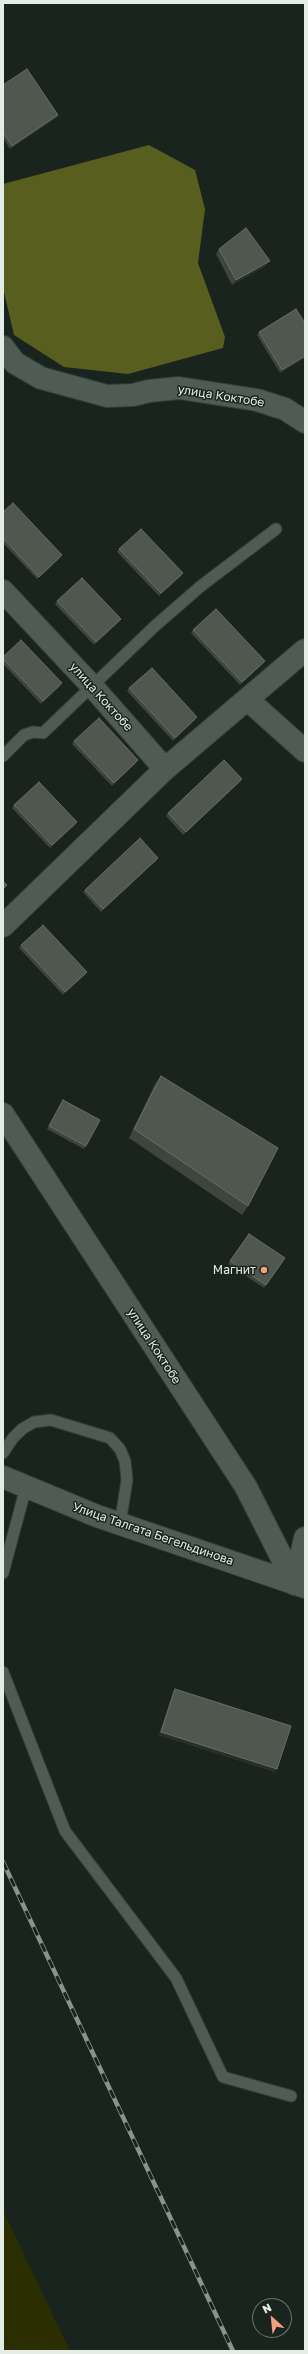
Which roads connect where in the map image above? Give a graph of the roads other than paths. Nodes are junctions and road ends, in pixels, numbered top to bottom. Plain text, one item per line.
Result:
1 (3, 347) edge
2 (305, 422) edge
3 (276, 529) dead end
4 (3, 591) edge
5 (305, 650) edge
6 (92, 686) junction
7 (248, 700) junction
8 (305, 751) edge
9 (3, 756) edge
10 (165, 769) junction
11 (3, 926) edge
12 (3, 1114) edge
13 (3, 1453) edge
14 (3, 1478) edge
15 (26, 1487) junction
16 (120, 1524) junction
17 (305, 1538) edge
18 (3, 1573) edge
19 (300, 1585) edge
20 (3, 1672) edge
21 (291, 2096) dead end

1 - 2 street, улица Коктобе
3 - 6 lane
4 - 6 street, улица Коктобе
5 - 7 street
6 - 9 lane
6 - 10 street, улица Коктобе
7 - 8 street
7 - 10 street
10 - 11 street
12 - 19 street, улица Коктобе
13 - 16 lane
14 - 15 street, Улица Талгата Бегельдинова
15 - 16 street, Улица Талгата Бегельдинова
15 - 18 lane
16 - 19 street, Улица Талгата Бегельдинова
17 - 19 street
20 - 21 lane

